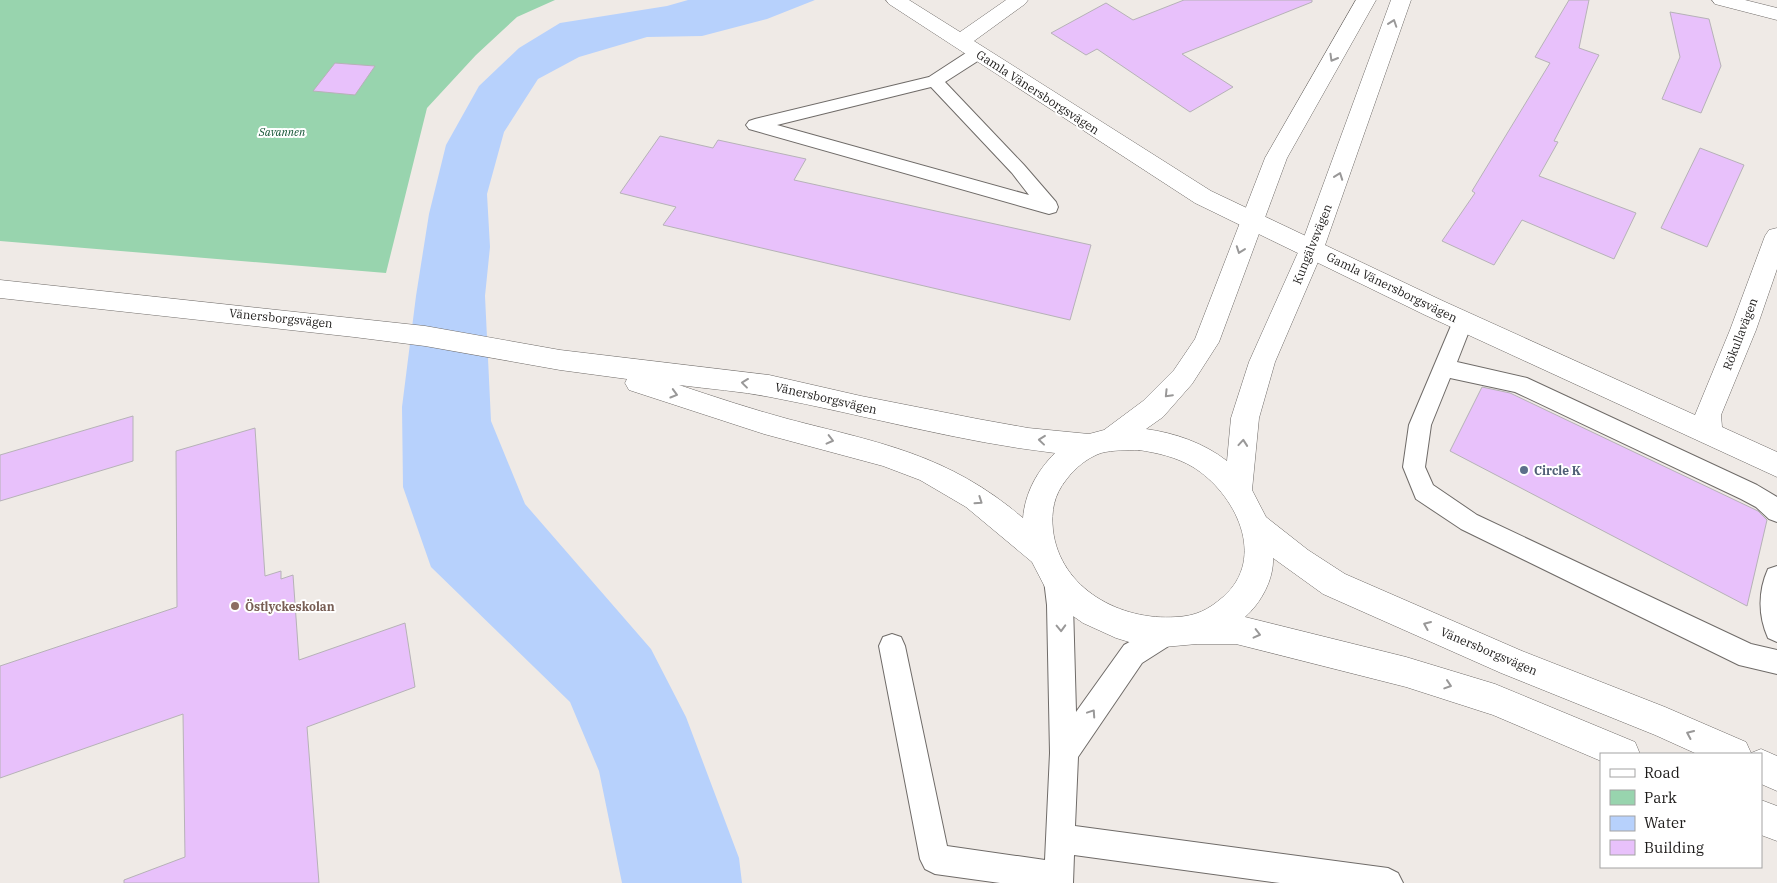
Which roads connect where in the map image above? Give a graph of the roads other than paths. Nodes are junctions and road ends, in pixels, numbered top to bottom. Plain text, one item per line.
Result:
1 (896, 0) edge
2 (1018, 0) edge
3 (1366, 0) edge
4 (1401, 0) edge
5 (1722, 0) edge
6 (1777, 14) edge
7 (968, 48) junction
8 (935, 81) junction
9 (1251, 221) junction
10 (1777, 236) edge
11 (1312, 248) junction
12 (0, 289) edge
13 (1463, 321) junction
14 (560, 360) junction
15 (1444, 368) junction
16 (1708, 432) junction
17 (1101, 443) junction
18 (1777, 464) edge
19 (1238, 491) junction
20 (1777, 512) edge
21 (1256, 526) junction
22 (1041, 552) junction
23 (1777, 577) edge
24 (1056, 580) junction
25 (1777, 630) edge
26 (1179, 632) junction
27 (892, 646) dead end
28 (1777, 662) edge
29 (1064, 753) junction
30 (1621, 753) edge
31 (1732, 753) edge
32 (1762, 766) edge
33 (1777, 774) edge
34 (1762, 817) edge
35 (1777, 824) edge
36 (1061, 839) junction
37 (1058, 880) edge
38 (1388, 883) edge

1 - 7 main road, Gamla Vänersborgsvägen
2 - 7 main road
3 -> 9 main road
11 -> 4 main road, Kungälvsvägen
5 - 6 main road
7 - 8 lane
7 - 9 main road, Gamla Vänersborgsvägen
8 - 8 lane
9 - 11 main road, Gamla Vänersborgsvägen
9 -> 17 main road
10 - 16 main road, Rökullavägen
11 - 13 main road, Gamla Vänersborgsvägen
19 -> 11 main road, Kungälvsvägen
12 - 14 main road, Vänersborgsvägen
13 - 15 lane
13 - 16 main road, Gamla Vänersborgsvägen
17 -> 14 main road, Vänersborgsvägen
14 -> 22 main road, Vänersborgsvägen
15 - 20 lane
15 - 28 lane
16 - 18 main road, Gamla Vänersborgsvägen
17 - 19 main road, Vänersborgsvägen
17 - 22 main road
19 - 21 main road, Vänersborgsvägen
21 - 26 main road
31 -> 21 main road, Vänersborgsvägen
22 - 24 main road
23 - 25 lane
24 - 26 main road
24 -> 29 lane
29 -> 26 lane
26 -> 30 main road
27 - 37 lane
29 - 36 lane
32 - 33 main road
34 - 35 main road
36 - 37 lane
36 - 38 lane

